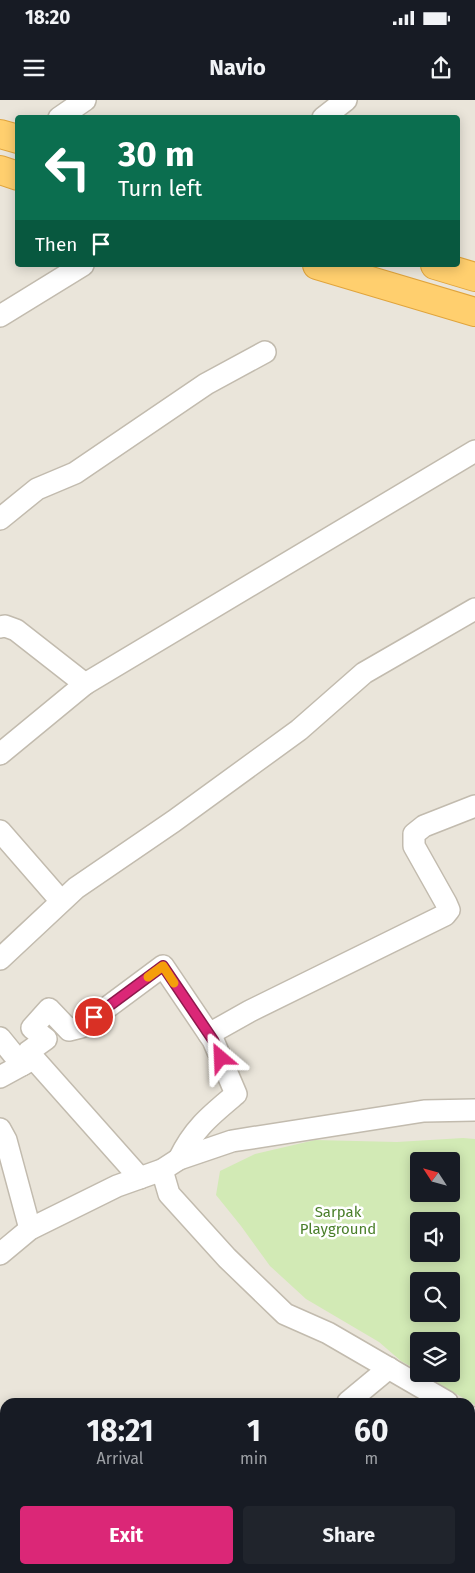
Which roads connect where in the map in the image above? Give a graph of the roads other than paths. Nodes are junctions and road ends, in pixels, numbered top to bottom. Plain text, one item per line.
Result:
1 (85, 100) edge
2 (346, 100) edge
3 (63, 115) edge
4 (327, 115) edge
5 (0, 134) edge
6 (15, 138) edge
7 (0, 170) edge
8 (15, 175) edge
9 (80, 267) edge
10 (324, 267) edge
11 (442, 267) edge
12 (475, 277) edge
13 (475, 312) edge
14 (0, 316) edge
15 (265, 352) dead end
16 (475, 450) edge
17 (0, 519) edge
18 (475, 609) edge
19 (0, 627) edge
20 (85, 684) junction
21 (0, 754) edge
22 (475, 806) edge
23 (0, 831) edge
24 (61, 902) junction
25 (0, 959) edge
26 (209, 1034) junction
27 (0, 1038) edge
28 (27, 1062) junction
29 (0, 1077) edge
30 (475, 1110) edge
31 (0, 1129) edge
32 (170, 1164) junction
33 (140, 1178) junction
34 (30, 1229) junction
35 (0, 1254) edge
36 (389, 1368) junction
37 (353, 1398) edge
38 (440, 1398) edge

1 - 3 street
2 - 4 street
5 - 6 highway
7 - 8 highway
9 - 14 street
10 - 13 highway
11 - 12 highway
15 - 17 street
16 - 20 street
18 - 24 street
19 - 20 street
20 - 21 street
22 - 26 street
23 - 24 street
24 - 25 street
26 - 28 street
26 - 32 street
27 - 28 street
28 - 29 street
28 - 33 street
30 - 32 street
31 - 34 street
32 - 33 street
32 - 36 street
33 - 34 street
34 - 35 street
36 - 37 street
36 - 38 street

